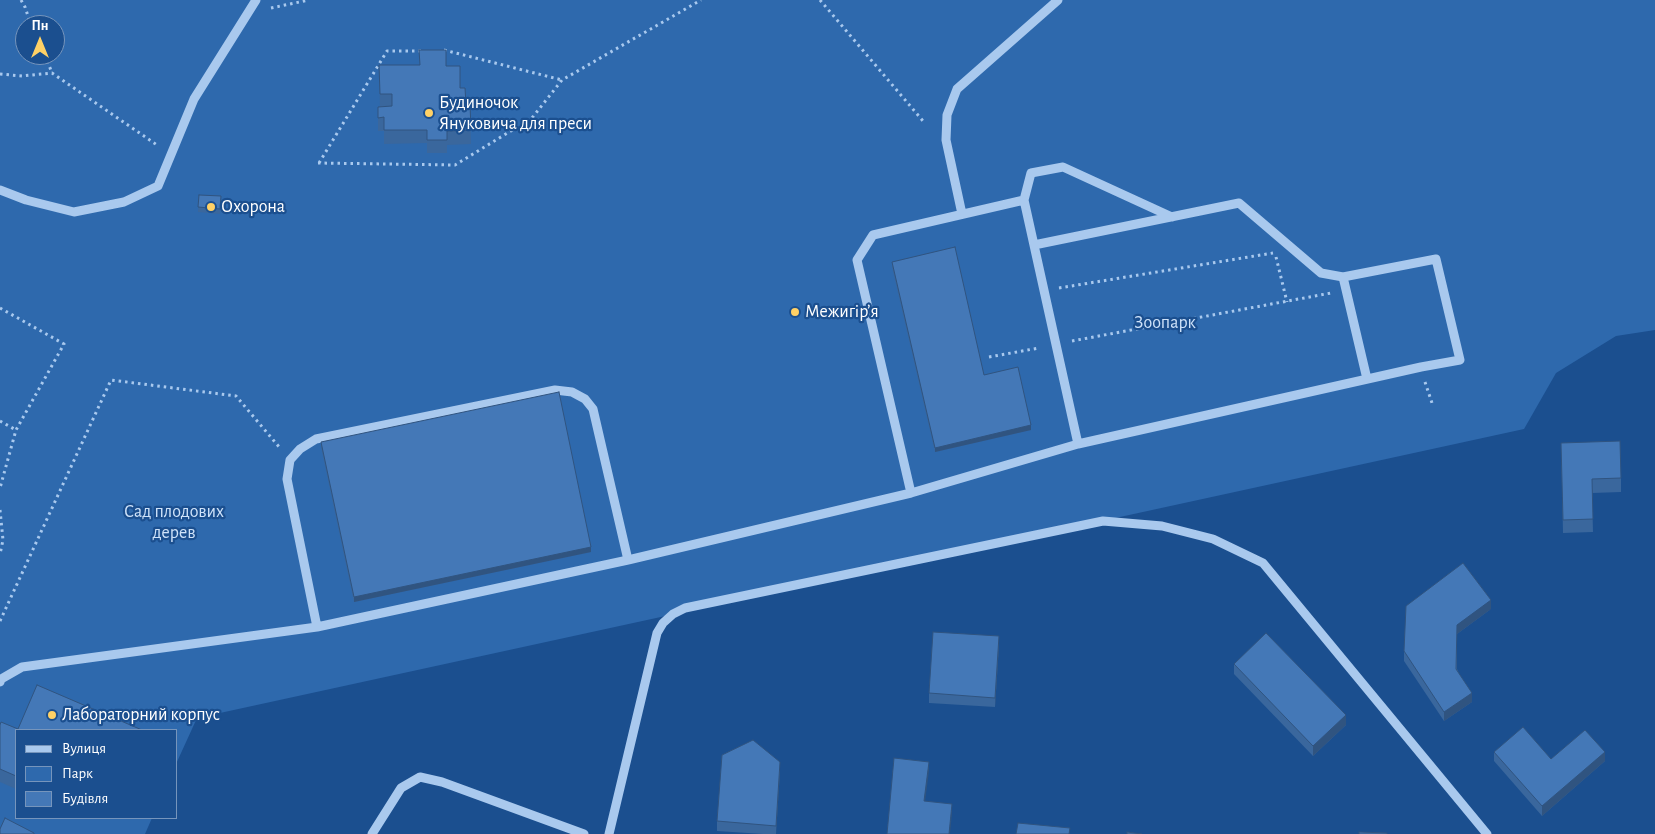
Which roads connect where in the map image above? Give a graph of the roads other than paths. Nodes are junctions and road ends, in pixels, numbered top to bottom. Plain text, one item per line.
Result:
1 (256, 0) edge
2 (1058, 0) edge
3 (0, 190) edge
4 (1024, 200) junction
5 (962, 214) junction
6 (1172, 217) junction
7 (1034, 245) junction
8 (1344, 277) junction
9 (1367, 379) junction
10 (1078, 444) junction
11 (911, 493) junction
12 (628, 560) junction
13 (316, 627) junction
14 (0, 682) edge
15 (372, 834) edge
16 (584, 834) edge
17 (609, 834) edge
18 (1487, 834) edge

1 - 3 street
2 - 5 street
4 - 5 street
4 - 6 street
4 - 7 street
5 - 11 street
6 - 7 street
6 - 8 street
7 - 10 street
8 - 9 street
8 - 9 street
9 - 10 street
10 - 11 street
11 - 12 street
12 - 13 street
12 - 13 street
13 - 14 street
15 - 16 street
17 - 18 street

